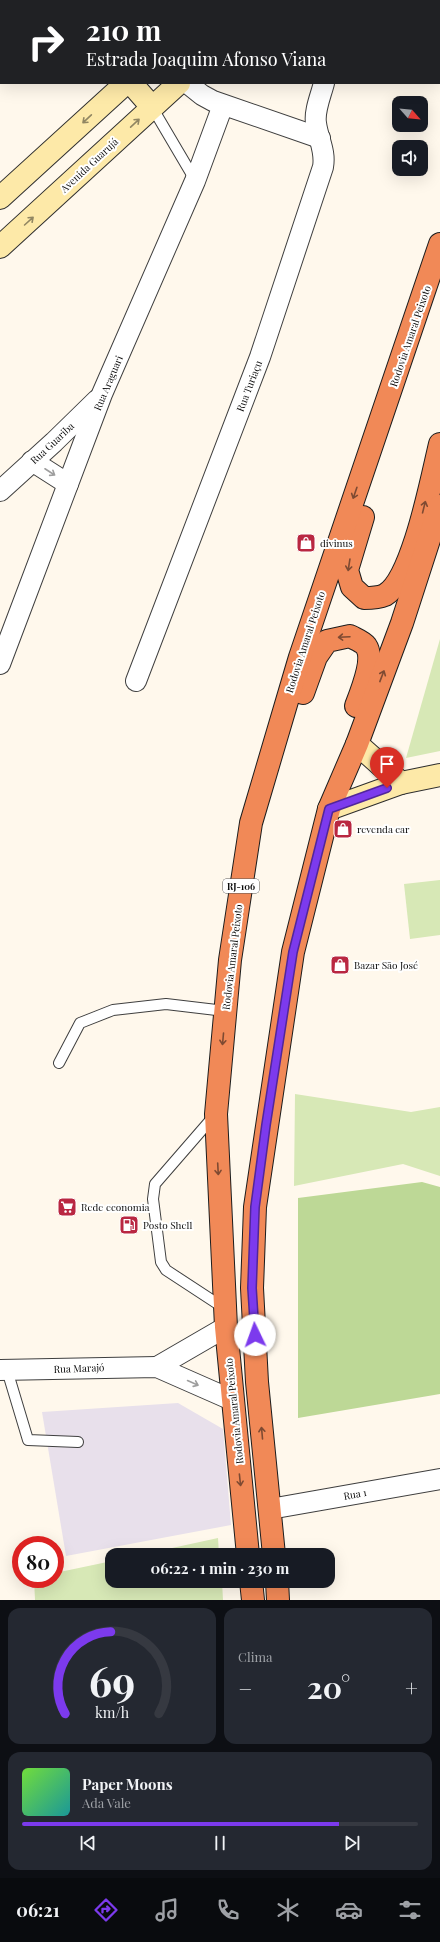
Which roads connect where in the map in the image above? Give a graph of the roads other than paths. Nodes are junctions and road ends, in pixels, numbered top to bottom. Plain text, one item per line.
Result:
1 (125, 84) edge
2 (132, 84) edge
3 (178, 84) edge
4 (189, 84) edge
5 (324, 84) edge
6 (223, 105) junction
7 (152, 107) junction
8 (320, 138) junction
9 (195, 181) junction
10 (3, 190) edge
11 (440, 244) edge
12 (0, 247) edge
13 (423, 299) junction
14 (102, 394) junction
15 (440, 444) edge
16 (32, 461) junction
17 (68, 484) junction
18 (0, 491) edge
19 (440, 506) edge
20 (0, 664) edge
21 (136, 681) dead end
22 (357, 744) junction
23 (440, 775) edge
24 (401, 783) junction
25 (329, 809) junction
26 (298, 928) junction
27 (226, 1000) junction
28 (59, 1063) dead end
29 (216, 1114) junction
30 (225, 1318) junction
31 (157, 1367) junction
32 (3, 1370) edge
33 (232, 1400) junction
34 (78, 1442) dead end
35 (440, 1479) edge
36 (270, 1509) junction
37 (247, 1548) edge
38 (273, 1548) edge
39 (252, 1588) edge
40 (277, 1588) edge
41 (253, 1600) edge
42 (278, 1600) edge

1 -> 10 street
2 - 7 street
3 - 7 street, Avenida Guarujá
4 - 6 street
5 - 8 street, Rua Turiaçu
6 - 8 street
6 - 9 street, Rua Araguari
7 - 9 lane
12 -> 7 street, Avenida Guarujá
8 - 21 street, Rua Turiaçu
9 - 14 street, Rua Araguari
11 - 13 highway, Rodovia Amaral Peixoto / RJ-106
13 -> 15 highway
13 -> 27 highway, Rodovia Amaral Peixoto / RJ-106
14 - 16 street, Rua Guariba
14 - 17 street, Rua Araguari
16 -> 17 street
16 - 18 street, Rua Guariba
17 - 20 street, Rua Araguari
22 -> 19 highway
22 - 24 street
22 - 25 highway
23 - 24 street
24 - 25 street
25 - 26 highway
26 -> 27 highway
36 -> 26 highway
27 - 28 lane
27 -> 29 highway, Rodovia Amaral Peixoto / RJ-106
29 -> 30 highway, Rodovia Amaral Peixoto / RJ-106
29 - 30 lane
30 - 31 street, Rua Marajó
30 - 33 highway, Rodovia Amaral Peixoto / RJ-106
31 - 32 street, Rua Marajó
31 -> 33 street, Rua Marajó
32 - 34 lane
33 -> 37 highway, Rodovia Amaral Peixoto / RJ-106
35 - 36 street, Rua 1
36 - 38 highway
39 - 41 highway
40 - 42 highway

